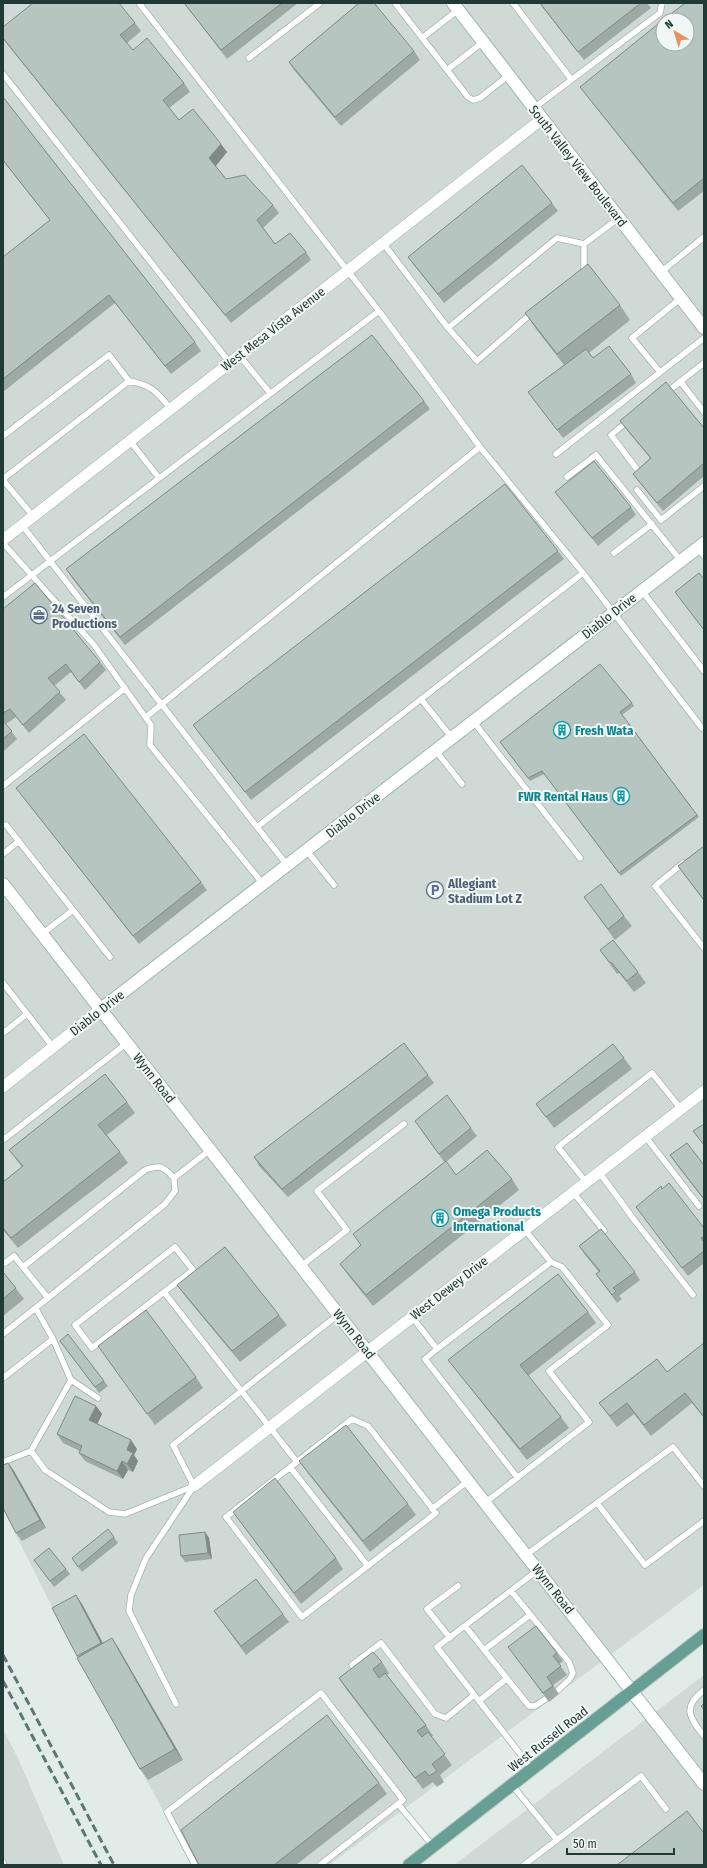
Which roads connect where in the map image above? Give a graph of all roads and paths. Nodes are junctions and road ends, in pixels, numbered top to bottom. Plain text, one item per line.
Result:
1 (139, 3) edge
2 (320, 3) edge
3 (395, 3) edge
4 (513, 3) edge
5 (662, 3) edge
6 (456, 7) edge
7 (422, 38) junction
8 (483, 42) junction
9 (249, 58) dead end
10 (447, 70) junction
11 (3, 74) edge
12 (509, 75) junction
13 (571, 79) junction
14 (534, 108) junction
15 (542, 119) junction
16 (618, 218) junction
17 (704, 237) edge
18 (382, 243) junction
19 (584, 244) junction
20 (348, 270) junction
21 (661, 272) junction
22 (578, 275) edge
23 (681, 298) junction
24 (379, 310) junction
25 (537, 310) edge
26 (703, 324) edge
27 (448, 328) junction
28 (704, 338) edge
29 (240, 355) junction
30 (230, 362) junction
31 (704, 363) edge
32 (660, 372) junction
33 (680, 381) junction
34 (129, 382) junction
35 (270, 393) junction
36 (661, 396) edge
37 (171, 409) junction
38 (704, 412) edge
39 (636, 415) edge
40 (3, 436) edge
41 (130, 440) junction
42 (480, 447) junction
43 (556, 454) dead end
44 (636, 468) dead end
45 (567, 477) dead end
46 (159, 478) junction
47 (3, 480) edge
48 (704, 486) edge
49 (637, 490) edge
50 (33, 516) junction
51 (652, 524) junction
52 (22, 525) junction
53 (3, 540) edge
54 (3, 543) edge
55 (702, 549) edge
56 (614, 553) dead end
57 (50, 561) junction
58 (681, 561) junction
59 (582, 573) junction
60 (31, 575) junction
61 (642, 591) junction
62 (3, 597) edge
63 (614, 612) junction
64 (704, 671) edge
65 (125, 688) junction
66 (421, 699) junction
67 (161, 705) junction
68 (146, 717) junction
69 (473, 721) junction
70 (702, 728) dead end
71 (452, 738) junction
72 (436, 750) junction
73 (462, 784) dead end
74 (3, 786) edge
75 (6, 825) dead end
76 (257, 827) junction
77 (19, 841) junction
78 (307, 851) junction
79 (3, 854) edge
80 (580, 858) dead end
81 (686, 862) edge
82 (288, 866) junction
83 (3, 884) edge
84 (334, 884) dead end
85 (264, 885) junction
86 (73, 910) junction
87 (42, 934) junction
88 (704, 948) edge
89 (110, 957) dead end
90 (3, 983) edge
91 (101, 1009) junction
92 (27, 1014) junction
93 (3, 1033) edge
94 (127, 1043) junction
95 (53, 1047) junction
96 (3, 1087) edge
97 (704, 1091) edge
98 (680, 1109) junction
99 (404, 1124) dead end
100 (645, 1136) junction
101 (3, 1140) edge
102 (210, 1150) junction
103 (600, 1172) junction
104 (174, 1178) junction
105 (586, 1182) junction
106 (573, 1192) junction
107 (699, 1206) dead end
108 (525, 1230) junction
109 (604, 1231) edge
110 (3, 1262) edge
111 (551, 1262) junction
112 (301, 1266) junction
113 (23, 1267) junction
114 (164, 1292) junction
115 (693, 1295) dead end
116 (48, 1298) junction
117 (36, 1308) junction
118 (339, 1314) junction
119 (412, 1317) junction
120 (3, 1334) edge
121 (53, 1339) junction
122 (437, 1349) junction
123 (368, 1352) junction
124 (3, 1378) edge
125 (71, 1380) junction
126 (241, 1391) junction
127 (98, 1398) dead end
128 (270, 1427) junction
129 (31, 1451) junction
130 (3, 1462) edge
131 (297, 1462) junction
132 (290, 1467) junction
133 (517, 1477) junction
134 (469, 1481) junction
135 (194, 1486) junction
136 (704, 1486) edge
137 (486, 1502) junction
138 (597, 1503) junction
139 (432, 1509) junction
140 (704, 1521) edge
141 (526, 1555) junction
142 (368, 1566) junction
143 (538, 1570) junction
144 (458, 1586) dead end
145 (511, 1591) junction
146 (530, 1615) junction
147 (464, 1626) junction
148 (704, 1635) edge
149 (450, 1638) junction
150 (484, 1650) junction
151 (352, 1665) dead end
152 (506, 1679) junction
153 (704, 1690) edge
154 (557, 1691) dead end
155 (633, 1691) junction
156 (474, 1695) junction
157 (546, 1698) edge
158 (479, 1701) junction
159 (176, 1704) dead end
160 (704, 1736) edge
161 (532, 1769) junction
162 (704, 1784) edge
163 (512, 1785) junction
164 (398, 1804) junction
165 (666, 1809) dead end
166 (558, 1840) junction
167 (433, 1846) junction
168 (195, 1865) edge
169 (320, 1865) edge
170 (409, 1865) edge
171 (524, 1865) edge

1 - 20 lane
2 - 9 lane
3 - 7 lane
4 - 13 lane
5 - 13 lane
6 - 7 lane
6 - 8 street, South Valley View Boulevard
7 - 10 lane
8 - 10 lane
8 - 12 street, South Valley View Boulevard
10 - 12 lane
11 - 30 lane
12 - 14 street, South Valley View Boulevard
13 - 14 lane
14 - 15 street, South Valley View Boulevard
15 - 16 street, South Valley View Boulevard
15 - 18 street, West Mesa Vista Avenue
16 - 19 lane
16 - 21 street, South Valley View Boulevard
17 - 21 lane
18 - 20 street, West Mesa Vista Avenue
18 - 27 lane
19 - 22 lane
19 - 27 lane
20 - 24 lane
20 - 29 street, West Mesa Vista Avenue
21 - 23 street, South Valley View Boulevard
23 - 26 street, South Valley View Boulevard
23 - 32 lane
24 - 35 lane
24 - 42 lane
25 - 27 lane
28 - 32 lane
29 - 30 street, West Mesa Vista Avenue
29 - 35 lane
30 - 37 street, West Mesa Vista Avenue
31 - 33 lane
32 - 43 lane
33 - 36 lane
33 - 38 lane
34 - 37 lane
34 - 40 lane
34 - 47 lane
35 - 46 lane
37 - 41 street, West Mesa Vista Avenue
39 - 44 lane
41 - 46 lane
41 - 50 street, West Mesa Vista Avenue
42 - 59 lane
42 - 67 lane
45 - 51 lane
46 - 57 lane
47 - 50 lane
48 - 49 lane
50 - 52 street, West Mesa Vista Avenue
51 - 56 lane
51 - 58 lane
52 - 53 street, West Mesa Vista Avenue
52 - 57 lane
54 - 60 lane
55 - 58 street, Diablo Drive
57 - 60 lane
57 - 67 lane
58 - 61 street, Diablo Drive
59 - 63 lane
59 - 66 lane
60 - 62 lane
60 - 65 lane
61 - 63 street, Diablo Drive
61 - 64 lane
63 - 69 street, Diablo Drive
63 - 70 lane
65 - 68 lane
65 - 74 lane
66 - 71 lane
66 - 76 lane
67 - 68 lane
67 - 76 lane
68 - 85 lane
69 - 71 street, Diablo Drive
69 - 80 lane
71 - 72 street, Diablo Drive
72 - 73 lane
72 - 78 street, Diablo Drive
75 - 77 lane
76 - 82 lane
77 - 79 lane
77 - 86 lane
78 - 82 street, Diablo Drive
78 - 84 lane
81 - 88 lane
82 - 85 street, Diablo Drive
83 - 87 street, Wynn Road
85 - 91 street, Diablo Drive
86 - 87 lane
86 - 89 lane
87 - 91 street, Wynn Road
90 - 92 lane
91 - 94 street, Wynn Road
91 - 95 street, Diablo Drive
92 - 93 lane
92 - 95 lane
94 - 101 lane
94 - 102 street, Wynn Road
95 - 96 street, Diablo Drive
97 - 98 street, West Dewey Drive
98 - 100 street, West Dewey Drive
98 - 105 lane
99 - 112 lane
100 - 103 street, West Dewey Drive
100 - 107 lane
102 - 104 lane
102 - 112 street, Wynn Road
103 - 105 street, West Dewey Drive
103 - 115 lane
104 - 113 lane
104 - 116 lane
105 - 106 street, West Dewey Drive
106 - 108 street, West Dewey Drive
106 - 109 lane
108 - 111 lane
108 - 119 street, West Dewey Drive
110 - 113 lane
111 - 122 lane
111 - 133 lane
112 - 118 street, Wynn Road
113 - 116 lane
114 - 114 lane
114 - 126 lane
116 - 117 lane
117 - 120 lane
117 - 121 lane
118 - 123 street, Wynn Road
118 - 126 lane
119 - 122 lane
119 - 123 street, West Dewey Drive
121 - 124 lane
121 - 125 lane
122 - 133 lane
123 - 128 street, West Dewey Drive
123 - 134 street, Wynn Road
125 - 127 lane
125 - 129 lane
126 - 128 lane
126 - 135 lane
128 - 131 lane
128 - 135 street, West Dewey Drive
129 - 130 lane
129 - 135 lane
131 - 132 lane
131 - 139 lane
132 - 142 lane
132 - 142 lane
133 - 137 lane
134 - 137 street, Wynn Road
134 - 139 lane
135 - 159 lane
136 - 138 lane
137 - 141 street, Wynn Road
138 - 140 lane
138 - 141 lane
139 - 142 lane
141 - 143 street, Wynn Road
143 - 145 lane
143 - 155 street, Wynn Road
144 - 149 lane
145 - 146 lane
145 - 147 lane
146 - 150 lane
146 - 154 lane
147 - 149 lane
147 - 150 lane
148 - 155 main road, West Russell Road
149 - 156 lane
150 - 152 lane
151 - 156 lane
152 - 157 lane
152 - 158 lane
153 - 160 lane
155 - 161 main road, West Russell Road
155 - 162 street, Wynn Road
156 - 158 lane
158 - 161 lane
161 - 163 main road, West Russell Road
163 - 166 lane
163 - 167 main road, West Russell Road
164 - 167 lane
164 - 168 lane
164 - 169 lane
165 - 166 lane
166 - 171 lane
167 - 170 main road, West Russell Road

